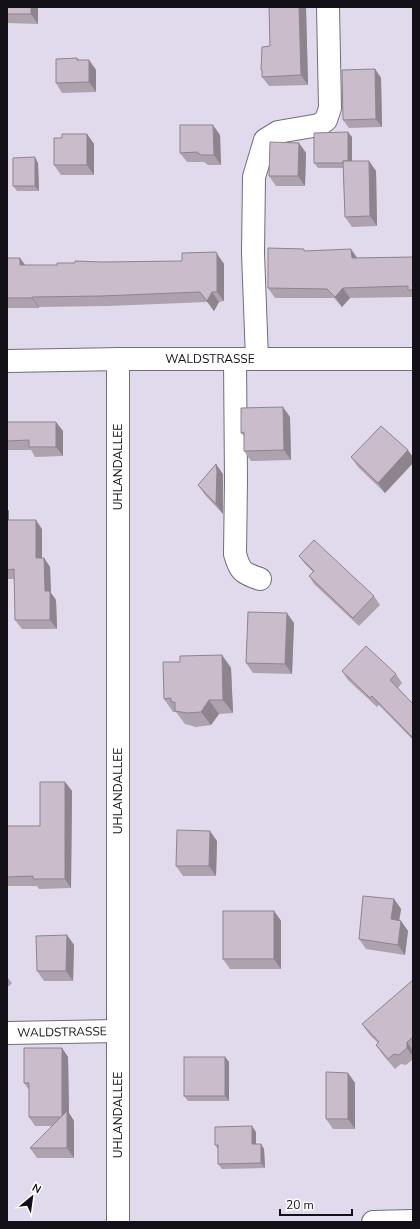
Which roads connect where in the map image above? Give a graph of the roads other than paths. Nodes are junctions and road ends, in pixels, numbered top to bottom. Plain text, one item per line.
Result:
1 (328, 7) edge
2 (118, 359) junction
3 (235, 359) junction
4 (257, 359) junction
5 (413, 359) edge
6 (7, 361) edge
7 (260, 579) dead end
8 (118, 1031) junction
9 (7, 1033) edge
10 (413, 1221) edge
11 (118, 1222) edge
12 (373, 1222) edge

1 - 4 street
2 - 3 street, WALDSTRASSE
2 - 6 street, WALDSTRASSE
2 - 8 street, UHLANDALLEE
3 - 4 street, WALDSTRASSE
3 - 7 street
4 - 5 street, WALDSTRASSE
8 - 9 street, WALDSTRASSE
8 - 11 street, UHLANDALLEE
10 - 12 street

